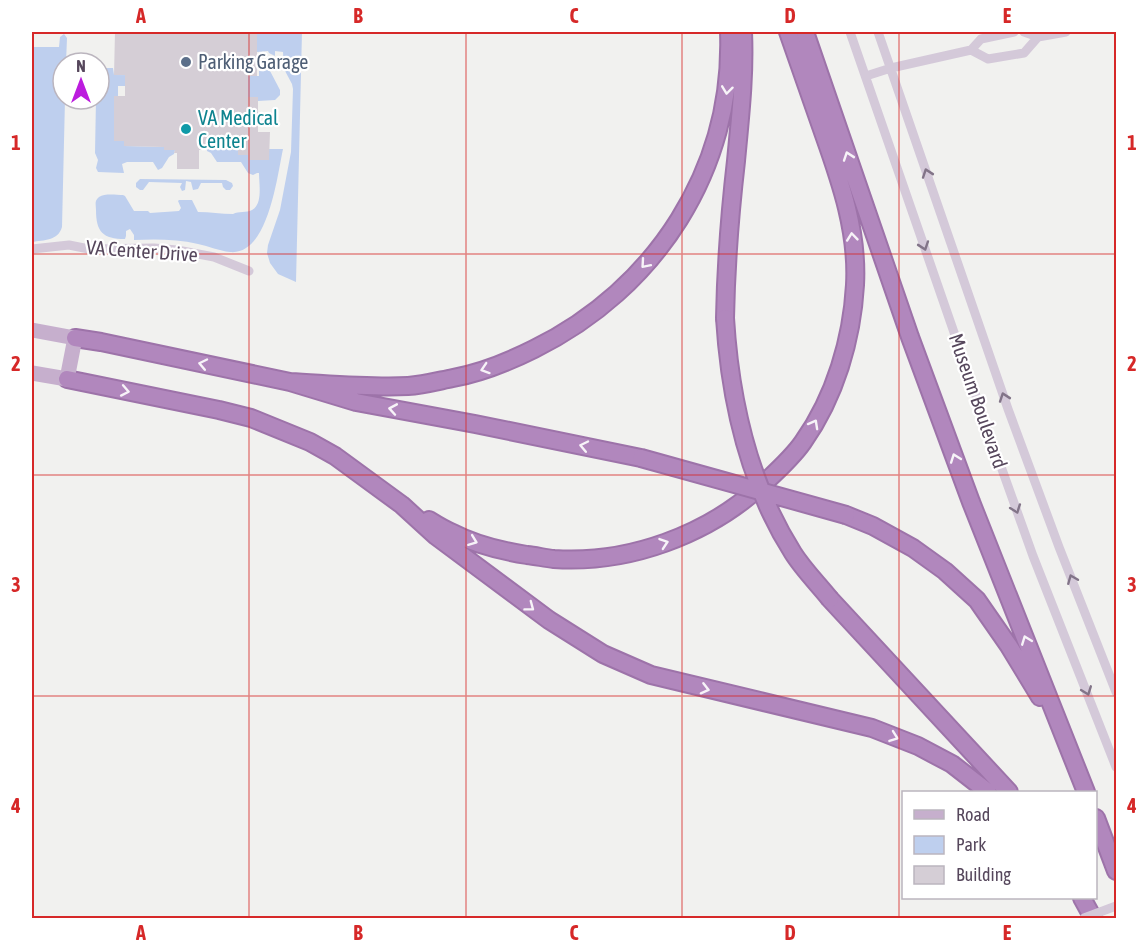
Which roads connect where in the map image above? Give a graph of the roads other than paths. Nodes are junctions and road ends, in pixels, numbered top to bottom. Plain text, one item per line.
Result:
1 (729, 32) edge
2 (743, 32) edge
3 (788, 32) edge
4 (805, 32) edge
5 (850, 32) edge
6 (878, 32) edge
7 (1014, 32) edge
8 (1024, 32) edge
9 (1066, 32) edge
10 (1038, 37) junction
11 (971, 50) junction
12 (891, 68) junction
13 (866, 76) junction
14 (32, 249) edge
15 (249, 271) dead end
16 (32, 330) edge
17 (75, 338) junction
18 (32, 373) edge
19 (68, 379) junction
20 (290, 382) junction
21 (402, 505) junction
22 (1116, 692) edge
23 (1063, 736) junction
24 (1116, 767) edge
25 (987, 791) edge
26 (1008, 791) edge
27 (1086, 791) edge
28 (1097, 823) edge
29 (1116, 871) edge
30 (1083, 899) edge
31 (1116, 906) edge
32 (1084, 918) edge
33 (1093, 918) edge

1 -> 20 highway
2 - 26 highway, bridge
21 -> 3 highway
23 -> 4 highway
5 - 13 street, Museum Boulevard
6 - 12 street, Museum Boulevard
7 - 11 street
8 - 10 street
9 - 10 street
10 - 11 street
11 - 12 street
12 - 13 street
22 -> 12 street, Museum Boulevard
13 -> 24 street, Museum Boulevard
14 - 15 street, VA Center Drive
16 - 17 main road
17 - 19 main road
20 -> 17 highway
18 - 19 main road
19 -> 21 highway
23 -> 20 highway, bridge
21 -> 25 highway
23 - 27 highway
28 - 29 highway
30 - 33 highway
31 - 32 street, bridge

